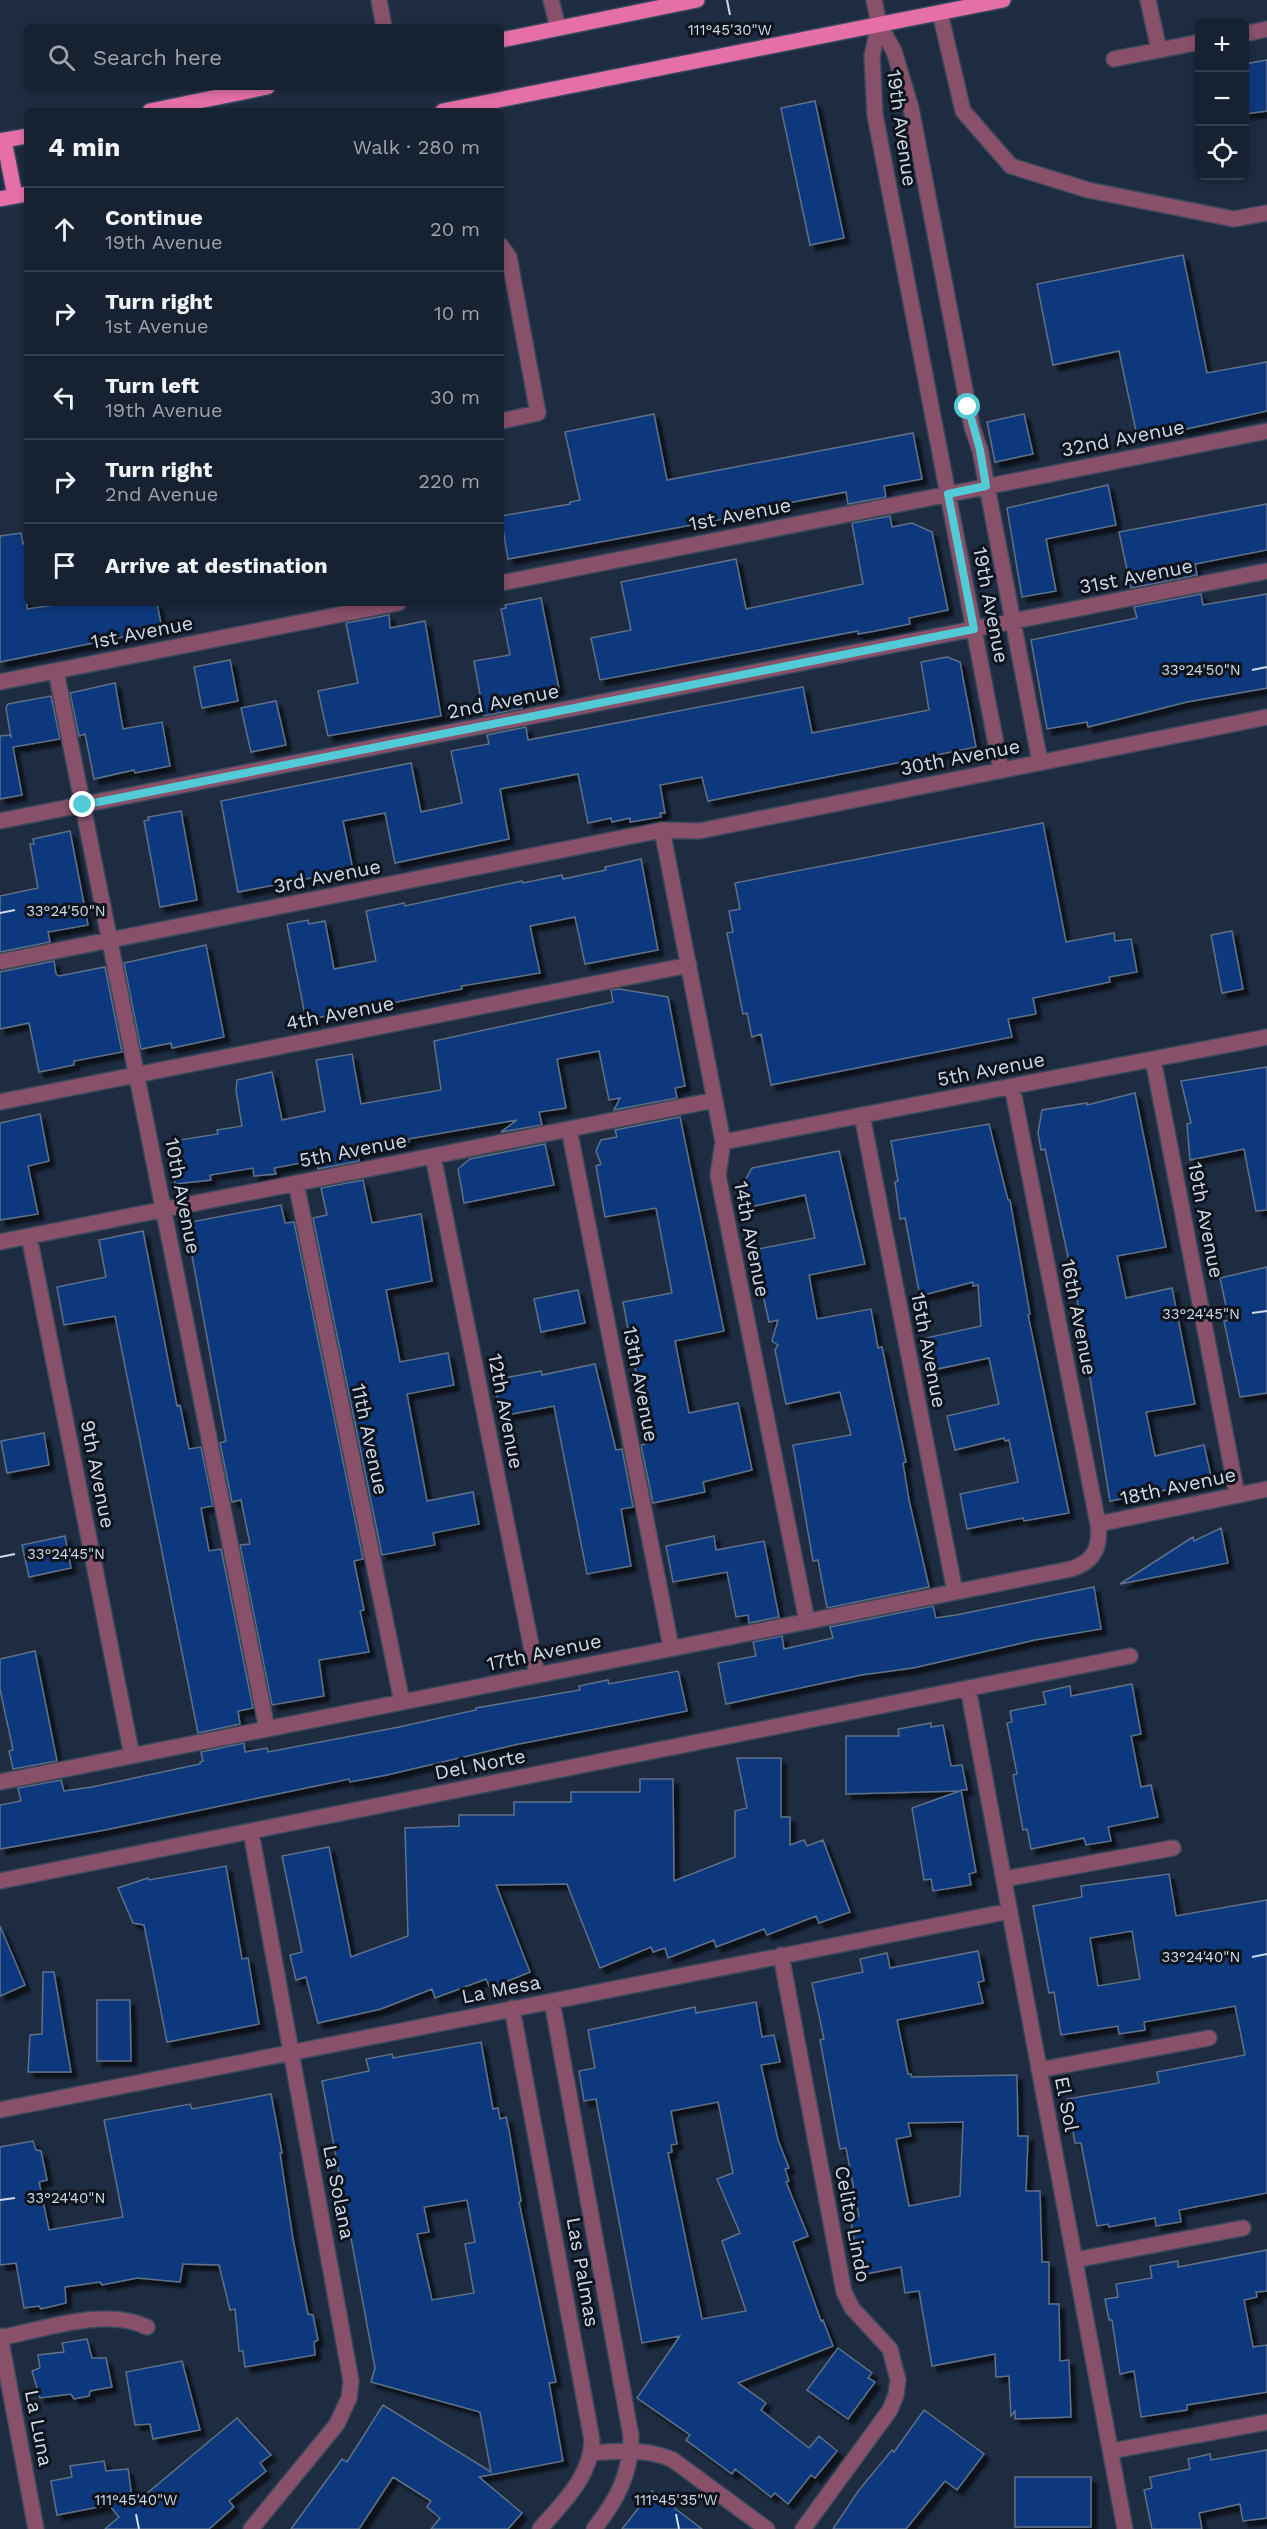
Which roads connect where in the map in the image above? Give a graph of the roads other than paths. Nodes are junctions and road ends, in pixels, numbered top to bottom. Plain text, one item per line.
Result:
1 (379, 0) edge
2 (551, 0) edge
3 (697, 0) edge
4 (874, 0) edge
5 (1003, 0) edge
6 (1148, 0) edge
7 (940, 12) junction
8 (383, 24) edge
9 (879, 24) junction
10 (558, 28) junction
11 (1267, 29) edge
12 (1249, 33) edge
13 (504, 39) edge
14 (1195, 43) edge
15 (1159, 50) junction
16 (1114, 59) dead end
17 (252, 90) edge
18 (165, 108) edge
19 (458, 108) edge
20 (24, 137) edge
21 (2, 141) edge
22 (14, 196) edge
23 (1267, 213) edge
24 (504, 250) edge
25 (504, 420) edge
26 (1267, 431) edge
27 (986, 486) junction
28 (948, 494) junction
29 (1267, 571) edge
30 (504, 582) edge
31 (383, 606) edge
32 (1014, 622) junction
33 (974, 629) junction
34 (56, 671) junction
35 (0, 682) edge
36 (1267, 717) edge
37 (1040, 762) junction
38 (1001, 770) junction
39 (83, 805) junction
40 (0, 821) edge
41 (662, 830) junction
42 (111, 940) junction
43 (0, 962) edge
44 (689, 965) junction
45 (1267, 1037) edge
46 (1153, 1059) junction
47 (137, 1075) junction
48 (1012, 1086) junction
49 (715, 1100) junction
50 (0, 1102) edge
51 (862, 1115) junction
52 (569, 1129) junction
53 (723, 1142) junction
54 (433, 1156) junction
55 (296, 1183) junction
56 (164, 1210) junction
57 (29, 1236) junction
58 (0, 1242) edge
59 (1267, 1489) edge
60 (1237, 1495) junction
61 (1098, 1524) junction
62 (1094, 1556) joint
63 (955, 1592) junction
64 (807, 1621) junction
65 (671, 1647) junction
66 (1130, 1656) dead end
67 (537, 1675) junction
68 (968, 1688) junction
69 (402, 1702) junction
70 (267, 1729) junction
71 (132, 1756) junction
72 (0, 1782) edge
73 (251, 1832) junction
74 (1173, 1848) dead end
75 (1004, 1879) junction
76 (0, 1881) edge
77 (1010, 1911) junction
78 (782, 1956) junction
79 (552, 2001) junction
80 (512, 2008) junction
81 (1209, 2038) dead end
82 (292, 2052) junction
83 (1039, 2070) junction
84 (0, 2110) edge
85 (1243, 2228) dead end
86 (1076, 2260) junction
87 (147, 2327) dead end
88 (0, 2337) edge
89 (1267, 2422) edge
90 (631, 2451) junction
91 (1111, 2451) junction
92 (591, 2453) junction
93 (36, 2529) edge
94 (251, 2529) edge
95 (540, 2529) edge
96 (594, 2529) edge
97 (766, 2529) edge
98 (803, 2529) edge
99 (1125, 2529) edge

1 - 8 lane
2 - 10 lane
3 - 10 main road
4 - 9 lane
5 - 7 main road
6 - 15 lane
7 - 9 main road
7 - 23 lane
9 - 19 main road
9 - 27 lane, 19th Avenue
9 - 28 lane, 19th Avenue
10 - 13 main road
11 - 12 lane
14 - 15 lane
15 - 16 lane
17 - 18 main road
20 - 21 main road
21 - 22 main road
24 - 25 lane
26 - 27 lane, 32nd Avenue
27 - 28 lane, 1st Avenue
27 - 32 lane, 19th Avenue
28 - 30 lane, 1st Avenue
28 - 33 lane, 19th Avenue
29 - 32 lane, 31st Avenue
31 - 34 lane, 1st Avenue
32 - 33 lane, 2nd Avenue
32 - 37 lane, 19th Avenue
33 - 38 lane, 19th Avenue
33 - 39 lane, 2nd Avenue
34 - 35 lane, 1st Avenue
34 - 39 lane, 10th Avenue
36 - 37 lane, 30th Avenue
37 - 38 lane, 30th Avenue
38 - 41 lane, 30th Avenue
39 - 40 lane, 2nd Avenue
39 - 42 lane, 10th Avenue
41 - 42 lane, 3rd Avenue
41 - 44 lane, 14th Avenue
42 - 43 lane, 3rd Avenue
42 - 47 lane, 10th Avenue
44 - 47 lane, 4th Avenue
44 - 49 lane, 14th Avenue
45 - 46 lane, 5th Avenue
46 - 48 lane, 5th Avenue
46 - 60 lane, 19th Avenue
47 - 50 lane, 4th Avenue
47 - 56 lane, 10th Avenue
48 - 51 lane, 5th Avenue
48 - 61 lane, 16th Avenue
49 - 52 lane, 5th Avenue
49 - 53 lane, 14th Avenue
51 - 53 lane, 5th Avenue
51 - 63 lane, 15th Avenue
52 - 54 lane, 5th Avenue
52 - 65 lane, 13th Avenue
53 - 64 lane, 14th Avenue
54 - 55 lane, 5th Avenue
54 - 67 lane, 12th Avenue
55 - 56 lane, 5th Avenue
55 - 69 lane, 11th Avenue
56 - 57 lane, 5th Avenue
56 - 70 lane, 10th Avenue
57 - 58 lane, 5th Avenue
57 - 71 lane, 9th Avenue
59 - 60 lane, 18th Avenue
60 - 61 lane, 18th Avenue
61 - 62 lane, 16th Avenue
62 - 63 lane, 17th Avenue
63 - 64 lane, 17th Avenue
64 - 65 lane, 17th Avenue
65 - 67 lane, 17th Avenue
66 - 68 lane, Del Norte
67 - 69 lane, 17th Avenue
68 - 73 lane, Del Norte
68 - 75 lane, El Sol
69 - 70 lane, 17th Avenue
70 - 71 lane, 17th Avenue
71 - 72 lane, 17th Avenue
73 - 76 lane, Del Norte
73 - 82 lane, La Solana
74 - 75 lane
75 - 77 lane, El Sol
77 - 78 lane, La Mesa
77 - 83 lane, El Sol
78 - 79 lane, La Mesa
78 - 98 lane, Celito Lindo
79 - 80 lane, La Mesa
79 - 90 lane
80 - 82 lane, La Mesa
80 - 92 lane, Las Palmas
81 - 83 lane
82 - 84 lane, La Mesa
82 - 94 lane, La Solana
83 - 86 lane, El Sol
85 - 86 lane
86 - 91 lane, El Sol
87 - 88 lane
88 - 93 lane, La Luna
89 - 91 lane
90 - 92 lane
90 - 96 lane
90 - 97 lane
91 - 99 lane, El Sol
92 - 95 lane, Las Palmas

